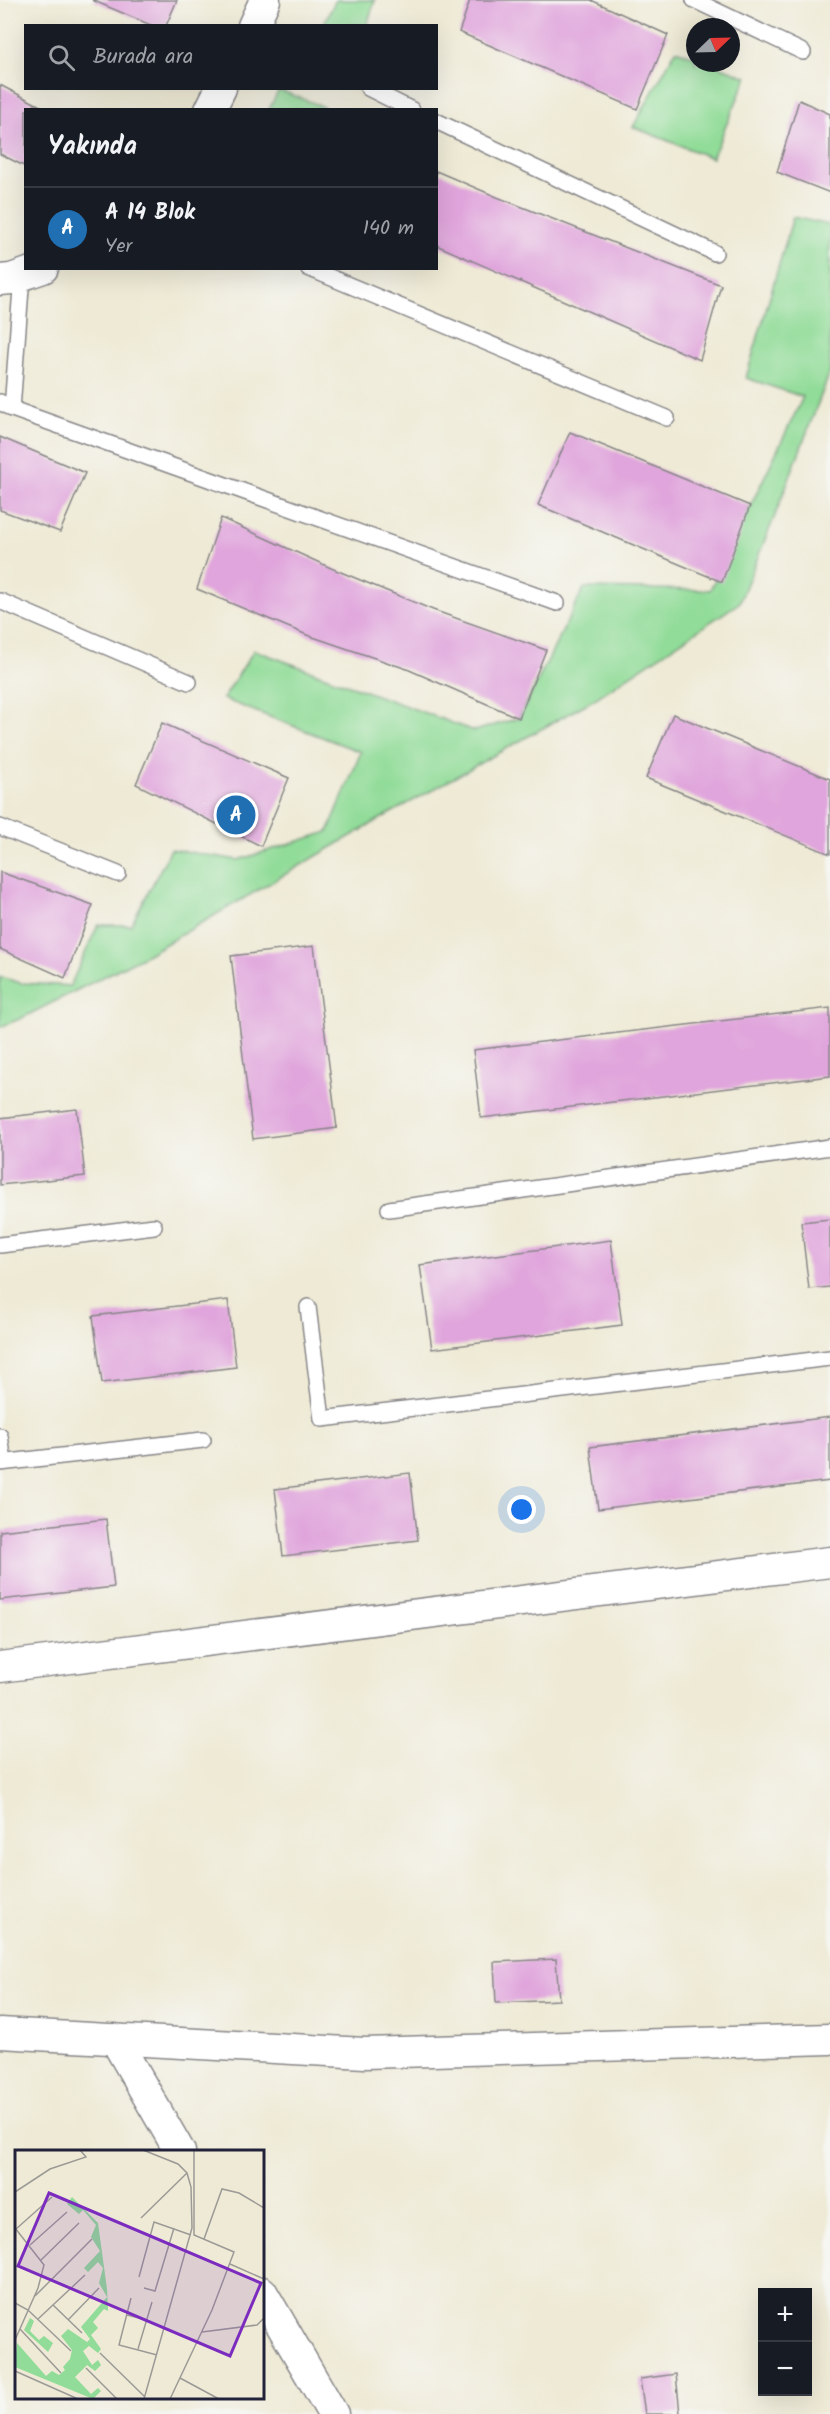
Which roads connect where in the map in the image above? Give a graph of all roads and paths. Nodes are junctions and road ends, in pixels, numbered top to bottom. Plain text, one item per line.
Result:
1 (265, 0) edge
2 (694, 0) edge
3 (254, 24) edge
4 (803, 52) dead end
5 (219, 90) edge
6 (372, 90) edge
7 (211, 108) edge
8 (408, 108) edge
9 (438, 122) edge
10 (715, 253) dead end
11 (313, 270) edge
12 (22, 274) edge
13 (6, 406) edge
14 (667, 418) dead end
15 (0, 601) edge
16 (556, 603) dead end
17 (189, 682) dead end
18 (0, 827) edge
19 (117, 874) dead end
20 (830, 1147) edge
21 (389, 1209) dead end
22 (154, 1226) dead end
23 (0, 1245) edge
24 (308, 1307) dead end
25 (830, 1358) edge
26 (0, 1436) edge
27 (203, 1440) dead end
28 (2, 1463) edge
29 (830, 1562) edge
30 (0, 1667) edge
31 (0, 2033) edge
32 (115, 2039) junction
33 (830, 2039) edge
34 (179, 2150) edge
35 (264, 2295) edge
36 (333, 2414) edge

1 - 3 street
2 - 4 lane
5 - 7 street
6 - 8 lane
9 - 10 lane
11 - 14 lane
12 - 13 lane
13 - 16 lane
15 - 17 lane
18 - 19 lane
20 - 21 lane
22 - 23 lane
24 - 25 lane
26 - 28 lane
27 - 28 lane
29 - 30 street
31 - 32 street
32 - 33 street
32 - 34 street
35 - 36 street

